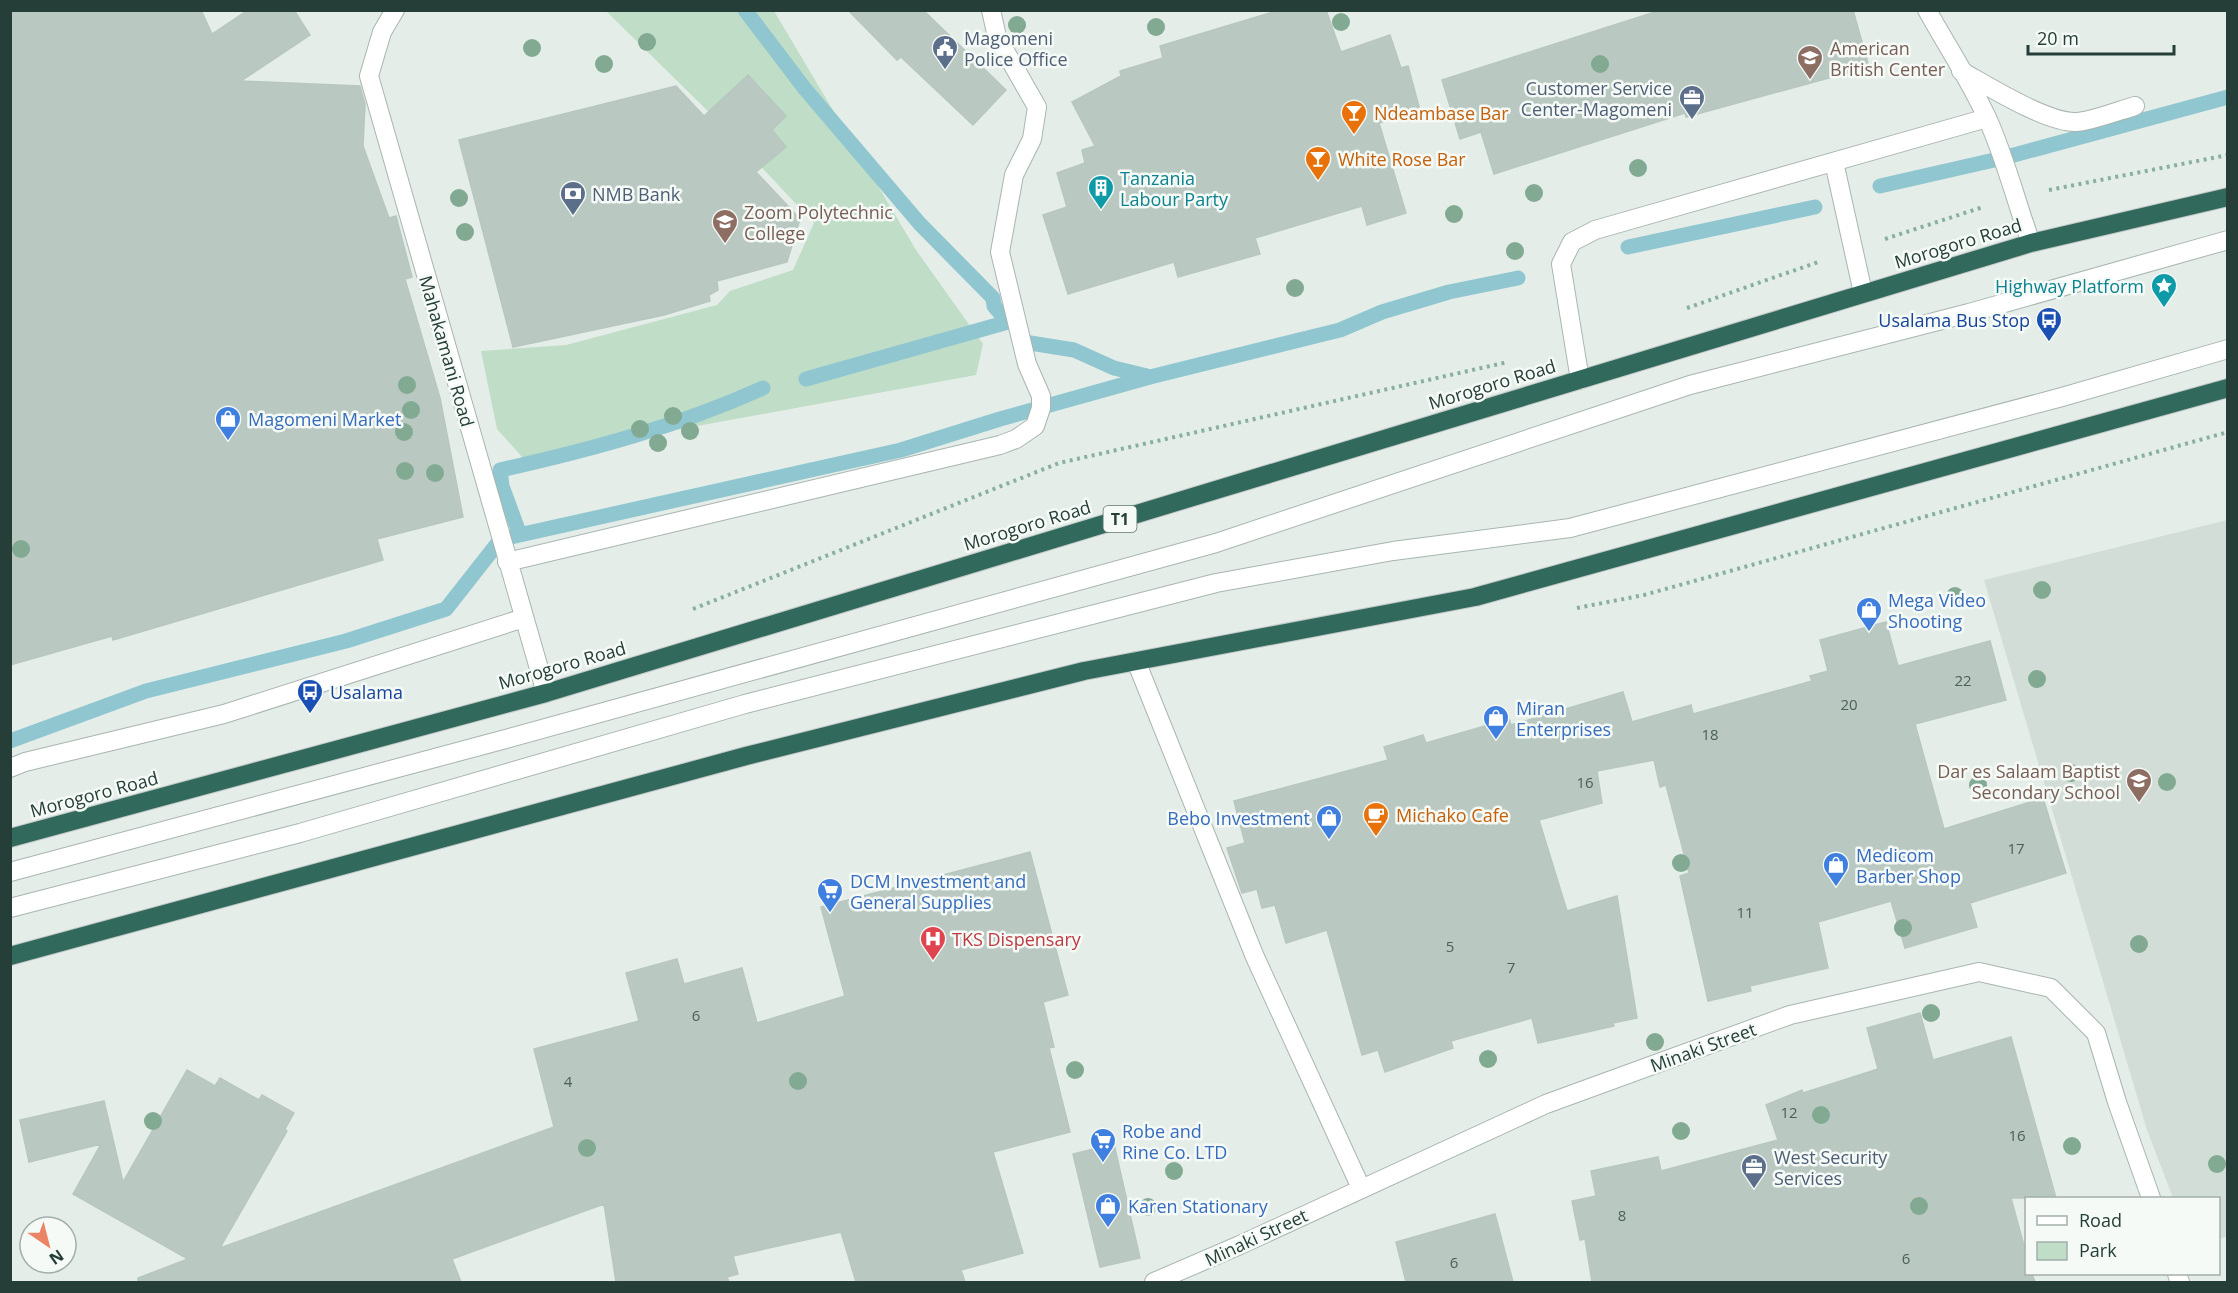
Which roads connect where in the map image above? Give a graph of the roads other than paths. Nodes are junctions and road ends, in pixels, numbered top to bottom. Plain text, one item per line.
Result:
1 (395, 10) edge
2 (991, 10) edge
3 (1927, 10) edge
4 (1961, 71) junction
5 (2135, 106) dead end
6 (1987, 118) junction
7 (1834, 162) junction
8 (2228, 197) edge
9 (2228, 240) edge
10 (2031, 243) junction
11 (1863, 293) junction
12 (2228, 349) edge
13 (1580, 380) junction
14 (2228, 388) edge
15 (507, 562) junction
16 (524, 618) junction
17 (1136, 661) junction
18 (546, 693) junction
19 (10, 768) edge
20 (10, 838) edge
21 (10, 872) edge
22 (10, 908) edge
23 (10, 956) edge
24 (1362, 1188) junction
25 (2151, 1197) edge
26 (1154, 1282) edge

1 - 15 street, Mahakamani Road
2 - 15 street
3 - 4 street
4 - 5 street
4 - 6 street
6 - 7 street
6 - 10 street
7 - 11 street
7 - 13 street
8 - 10 highway, Morogoro Road / T1
9 - 21 street
10 - 11 highway, Morogoro Road / T1
11 - 13 highway, Morogoro Road / T1
12 - 22 street
13 - 18 highway, Morogoro Road / T1
14 - 17 highway
15 - 16 street, Mahakamani Road
16 - 18 street, Mahakamani Road
16 - 19 street
17 - 23 highway
17 - 24 street
18 - 20 highway, Morogoro Road / T1
24 - 25 street, Minaki Street
24 - 26 street, Minaki Street

